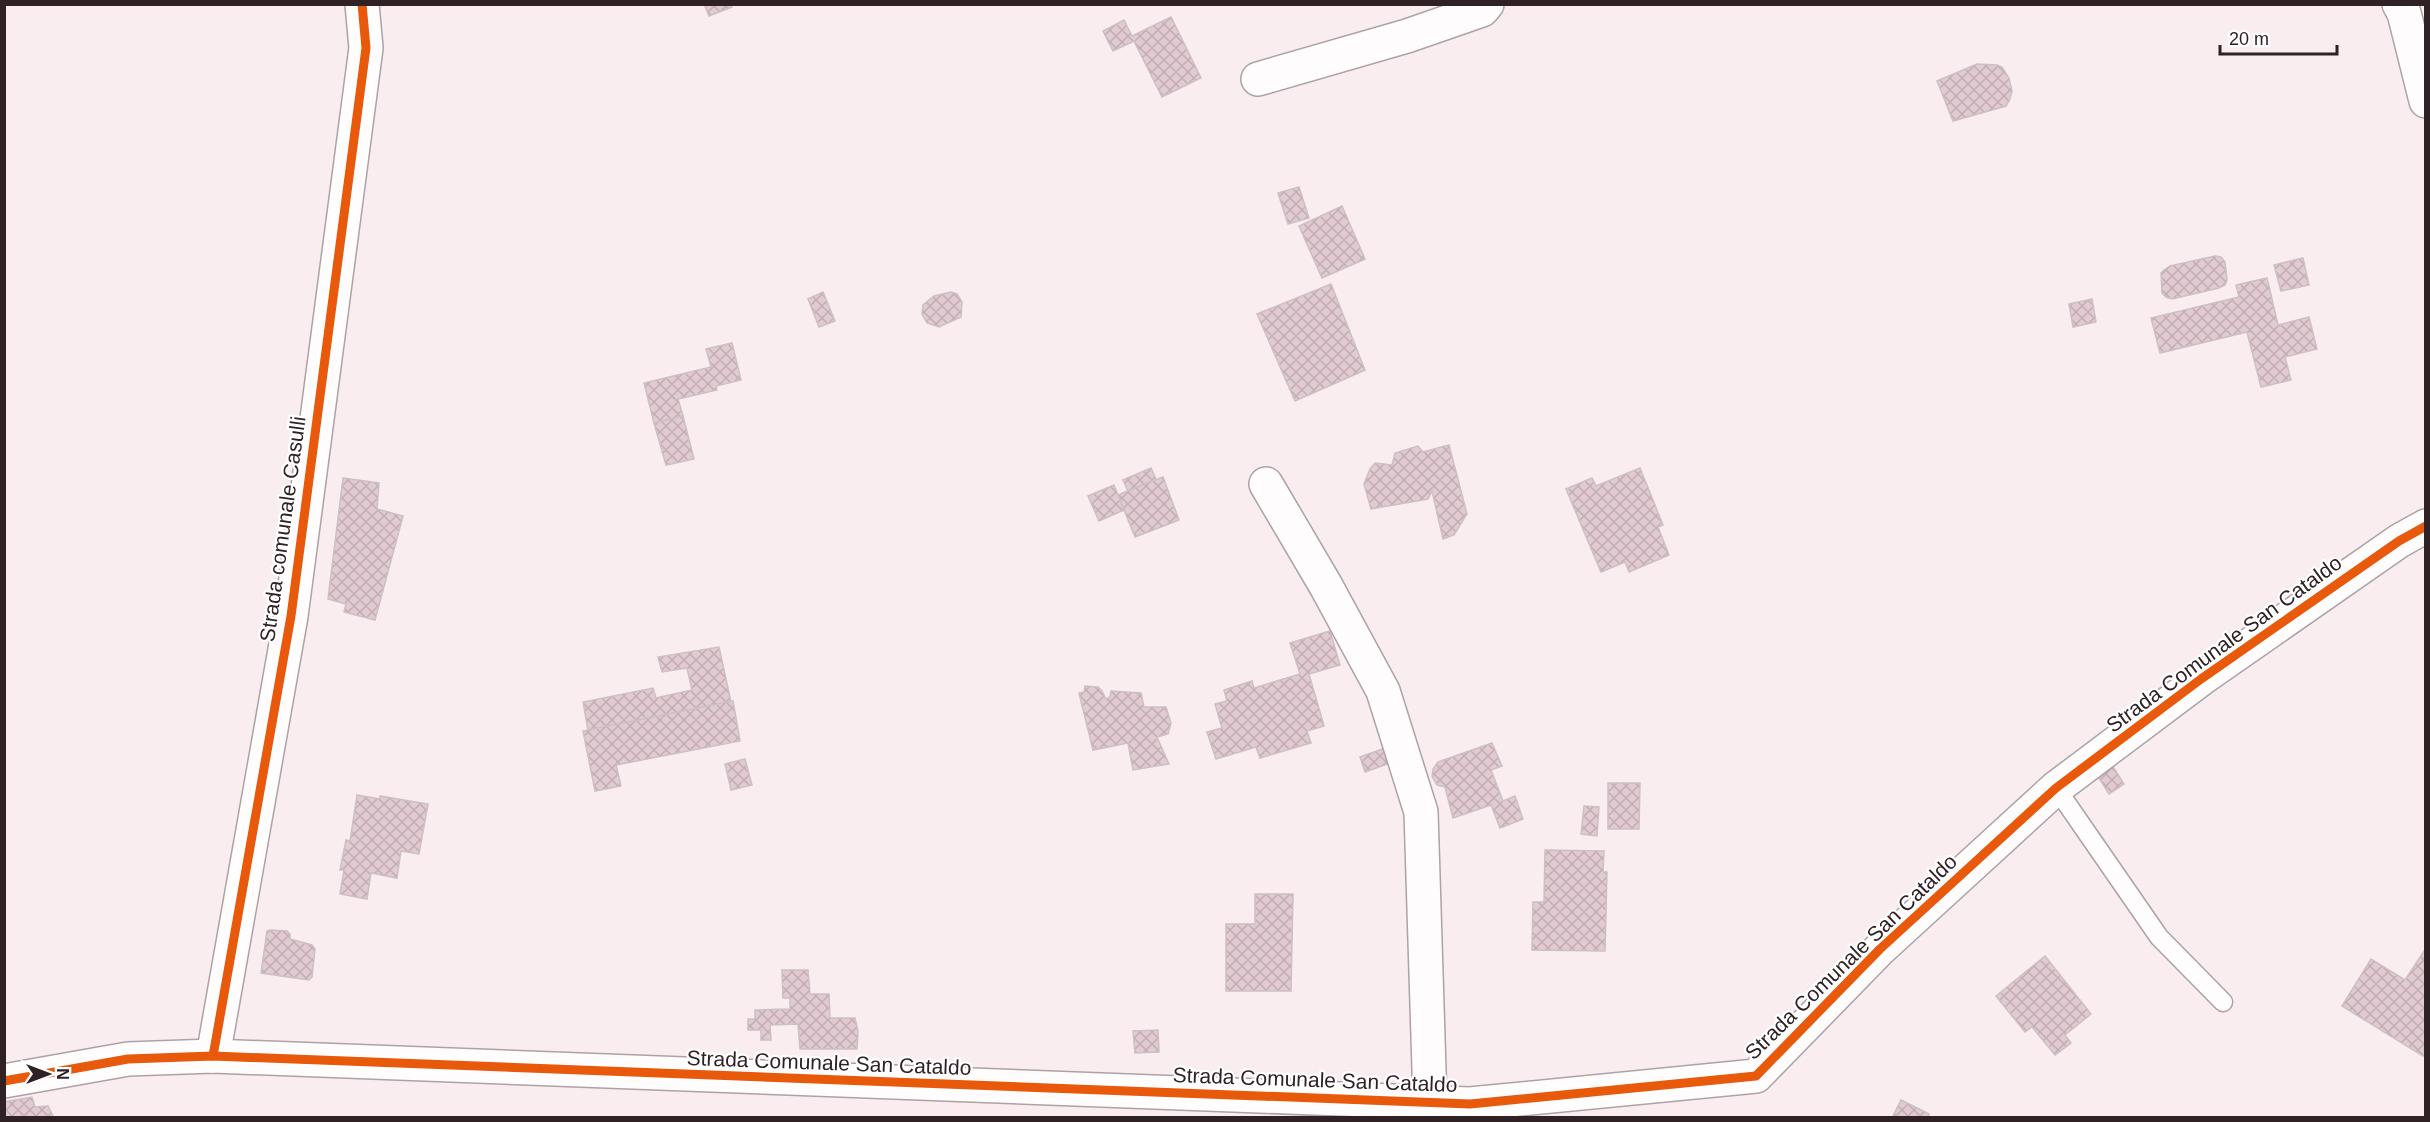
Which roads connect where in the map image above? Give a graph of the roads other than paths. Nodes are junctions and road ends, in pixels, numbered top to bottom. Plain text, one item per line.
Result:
1 (362, 4) edge
2 (1487, 4) edge
3 (2399, 4) edge
4 (1258, 80) dead end
5 (2426, 101) edge
6 (1266, 484) dead end
7 (2426, 526) edge
8 (2056, 788) junction
9 (2223, 1002) dead end
10 (213, 1056) junction
11 (4, 1082) edge
12 (1430, 1102) junction

1 - 10 street, Strada comunale Casulli
2 - 4 street
3 - 5 street
6 - 12 street
7 - 8 street, Strada Comunale San Cataldo
8 - 9 lane
8 - 12 street, Strada Comunale San Cataldo
10 - 11 street, Strada Comunale San Cataldo
10 - 12 street, Strada Comunale San Cataldo

